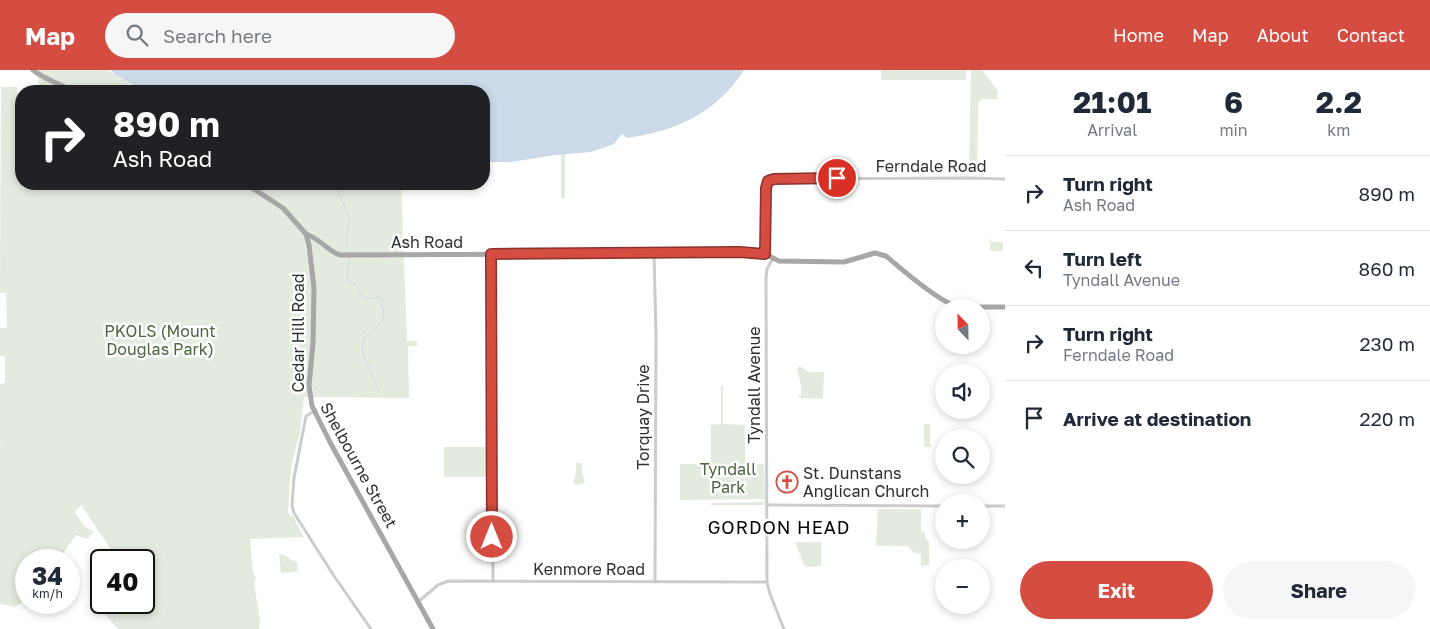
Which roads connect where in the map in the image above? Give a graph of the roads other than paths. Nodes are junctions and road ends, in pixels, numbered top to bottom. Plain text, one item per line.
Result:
1 (33, 70) edge
2 (63, 85) edge
3 (1005, 179) edge
4 (255, 190) edge
5 (306, 234) junction
6 (654, 253) junction
7 (491, 254) junction
8 (765, 254) junction
9 (773, 258) junction
10 (1005, 307) edge
11 (311, 402) joint
12 (315, 410) junction
13 (767, 505) junction
14 (935, 506) edge
15 (990, 506) edge
16 (1005, 506) edge
17 (493, 581) junction
18 (655, 582) junction
19 (767, 582) junction
20 (419, 601) junction
21 (371, 629) edge
22 (435, 629) edge
23 (784, 629) edge

1 - 2 main road
3 - 8 street, Ferndale Road
4 - 5 main road
5 - 7 main road, Ash Road
5 - 11 main road, Cedar Hill Road
6 - 7 main road, Ash Road
6 - 8 main road, Ash Road
6 - 18 street, Torquay Drive
7 - 17 street
8 - 9 main road
9 - 10 main road
9 - 13 street, Tyndall Avenue
11 - 12 main road, Shelbourne Street
12 - 20 main road, Shelbourne Street
12 - 21 street, Cedar Hill Road
13 - 14 street
13 - 19 street, Tyndall Avenue
15 - 16 street
17 - 18 street, Kenmore Road
17 - 20 street, Kenmore Road
18 - 19 street, Kenmore Road
19 - 23 street, Tyndall Avenue
20 - 22 main road, Shelbourne Street

